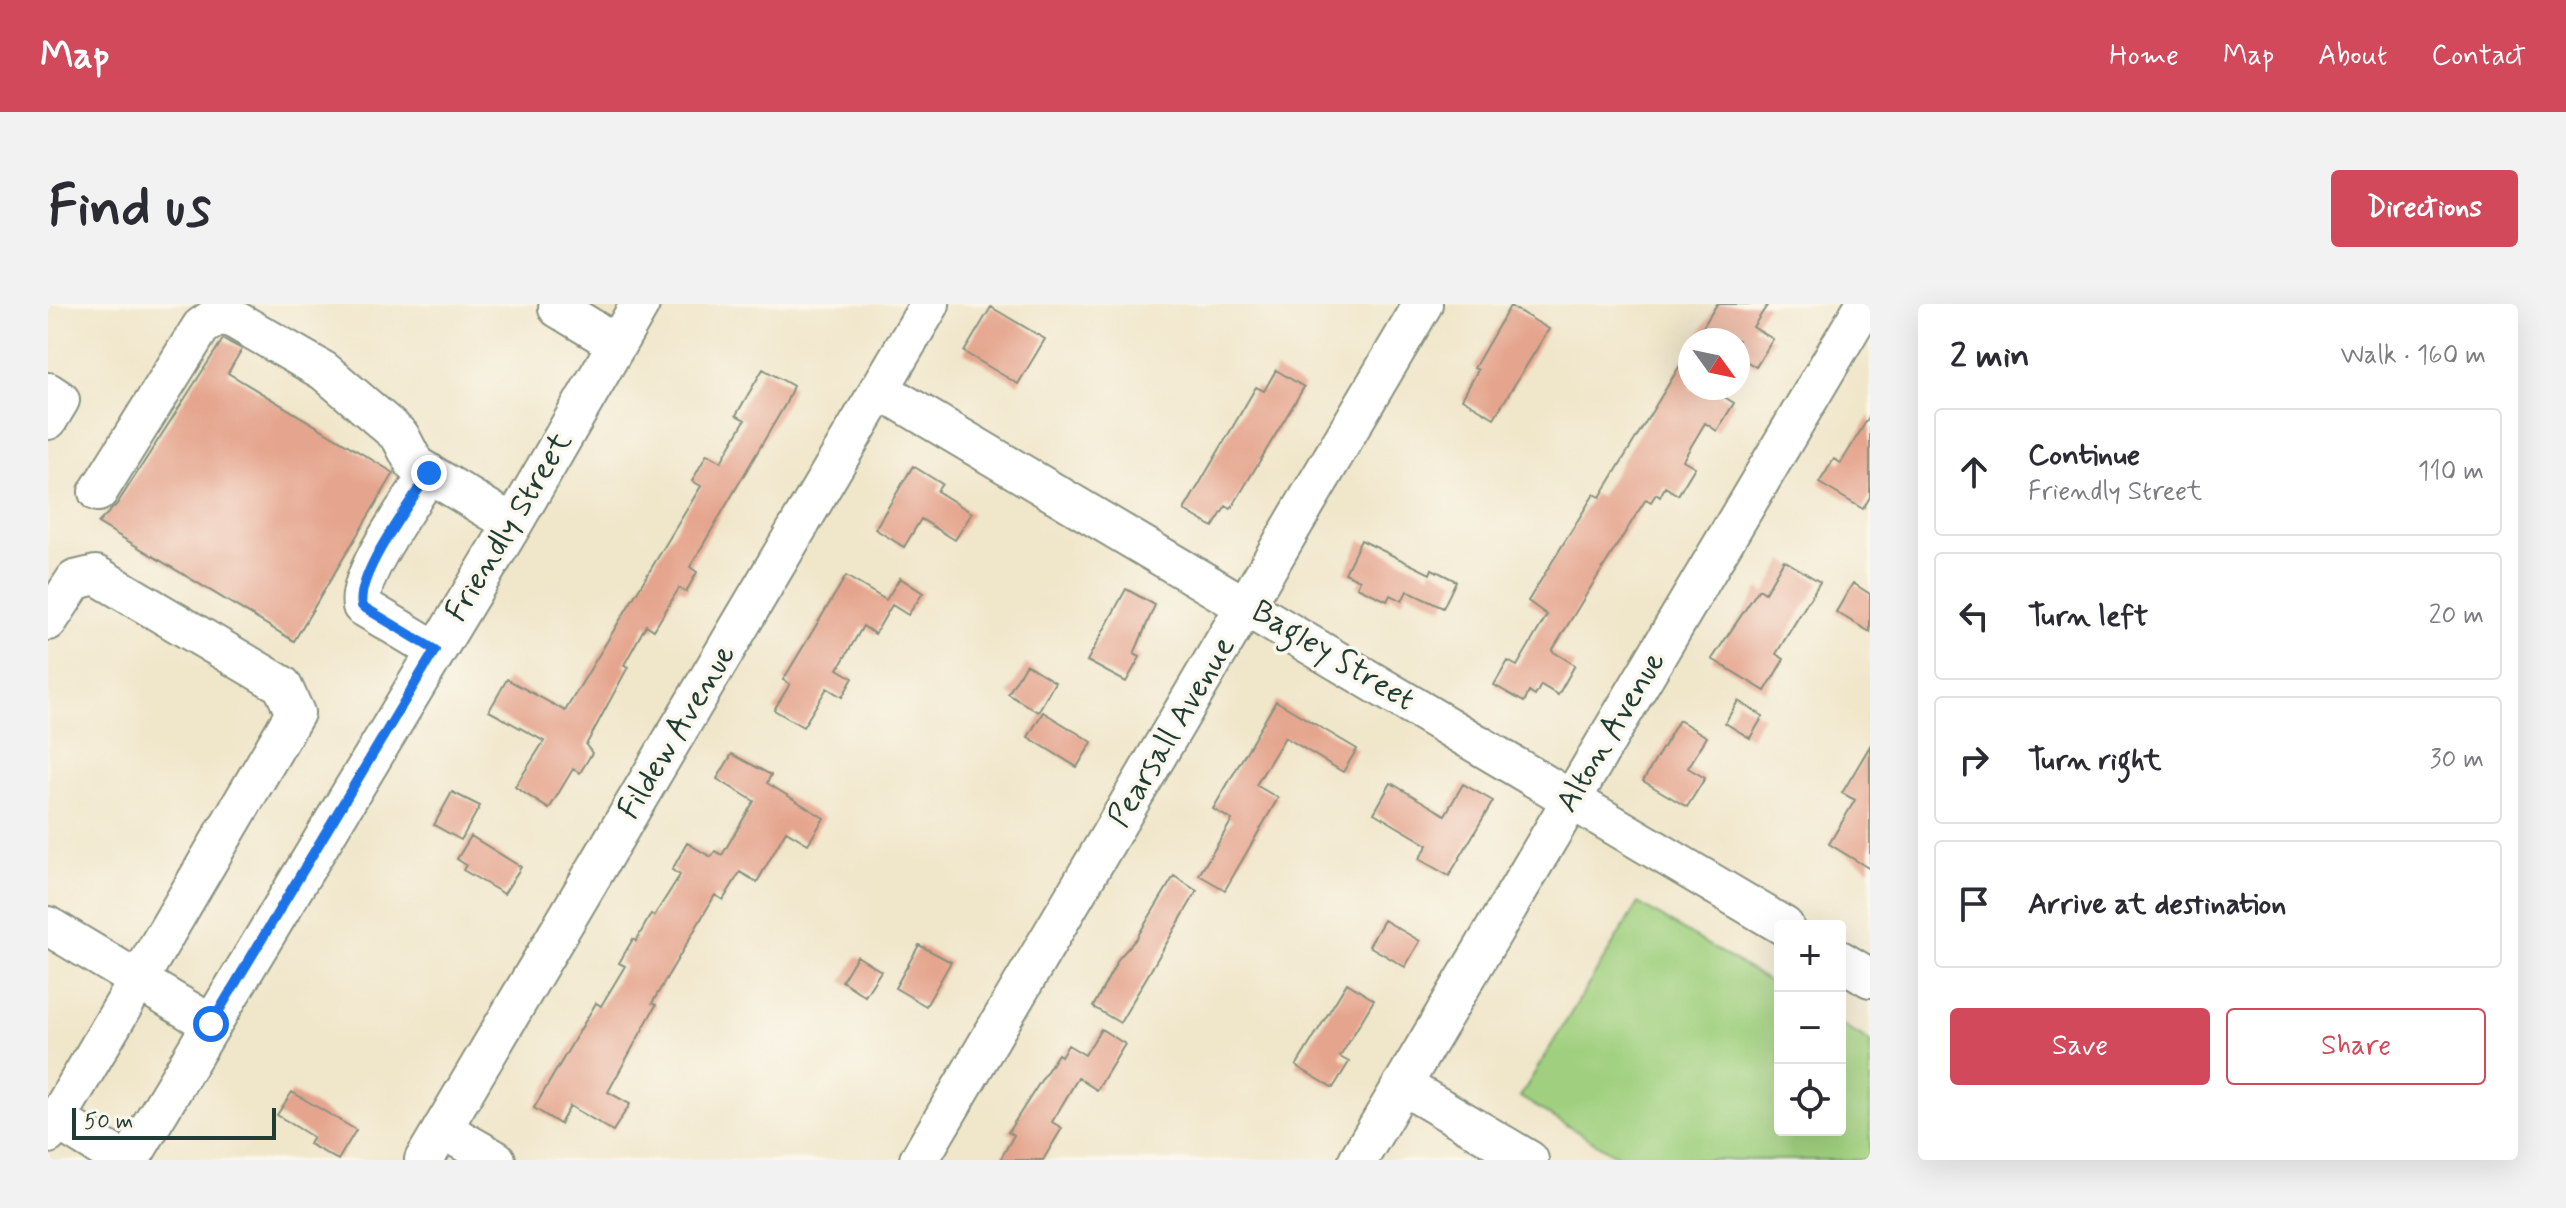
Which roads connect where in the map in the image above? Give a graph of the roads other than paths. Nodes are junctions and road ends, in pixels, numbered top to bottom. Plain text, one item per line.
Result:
1 (640, 304) edge
2 (930, 304) edge
3 (1423, 304) edge
4 (1865, 304) edge
5 (558, 308) dead end
6 (617, 344) junction
7 (879, 389) junction
8 (48, 392) edge
9 (48, 420) edge
10 (429, 473) junction
11 (98, 492) dead end
12 (513, 524) junction
13 (1247, 605) junction
14 (48, 621) edge
15 (435, 650) junction
16 (1572, 799) junction
17 (1774, 920) edge
18 (48, 926) edge
19 (138, 982) junction
20 (211, 1024) junction
21 (1402, 1085) junction
22 (52, 1127) edge
23 (433, 1144) edge
24 (122, 1160) edge
25 (130, 1160) edge
26 (496, 1160) edge
27 (919, 1160) edge
28 (1358, 1160) edge
29 (1529, 1160) edge

1 - 6 street, Friendly Street
2 - 7 street, Fildew Avenue
3 - 13 street, Pearsall Avenue
4 - 16 street, Alton Avenue
5 - 6 street
6 - 12 street, Friendly Street
7 - 13 street, Bagley Street
7 - 23 street, Fildew Avenue
8 - 9 street
10 - 11 street
10 - 12 street
10 - 15 street
12 - 15 street, Friendly Street
13 - 16 street, Bagley Street
13 - 27 street, Pearsall Avenue
14 - 19 street
15 - 20 street, Friendly Street
16 - 17 street, Bagley Street
16 - 21 street, Alton Avenue
18 - 19 street
19 - 20 street
19 - 22 street
20 - 25 street, Friendly Street
21 - 28 street, Alton Avenue
21 - 29 street
22 - 24 street
23 - 26 street

